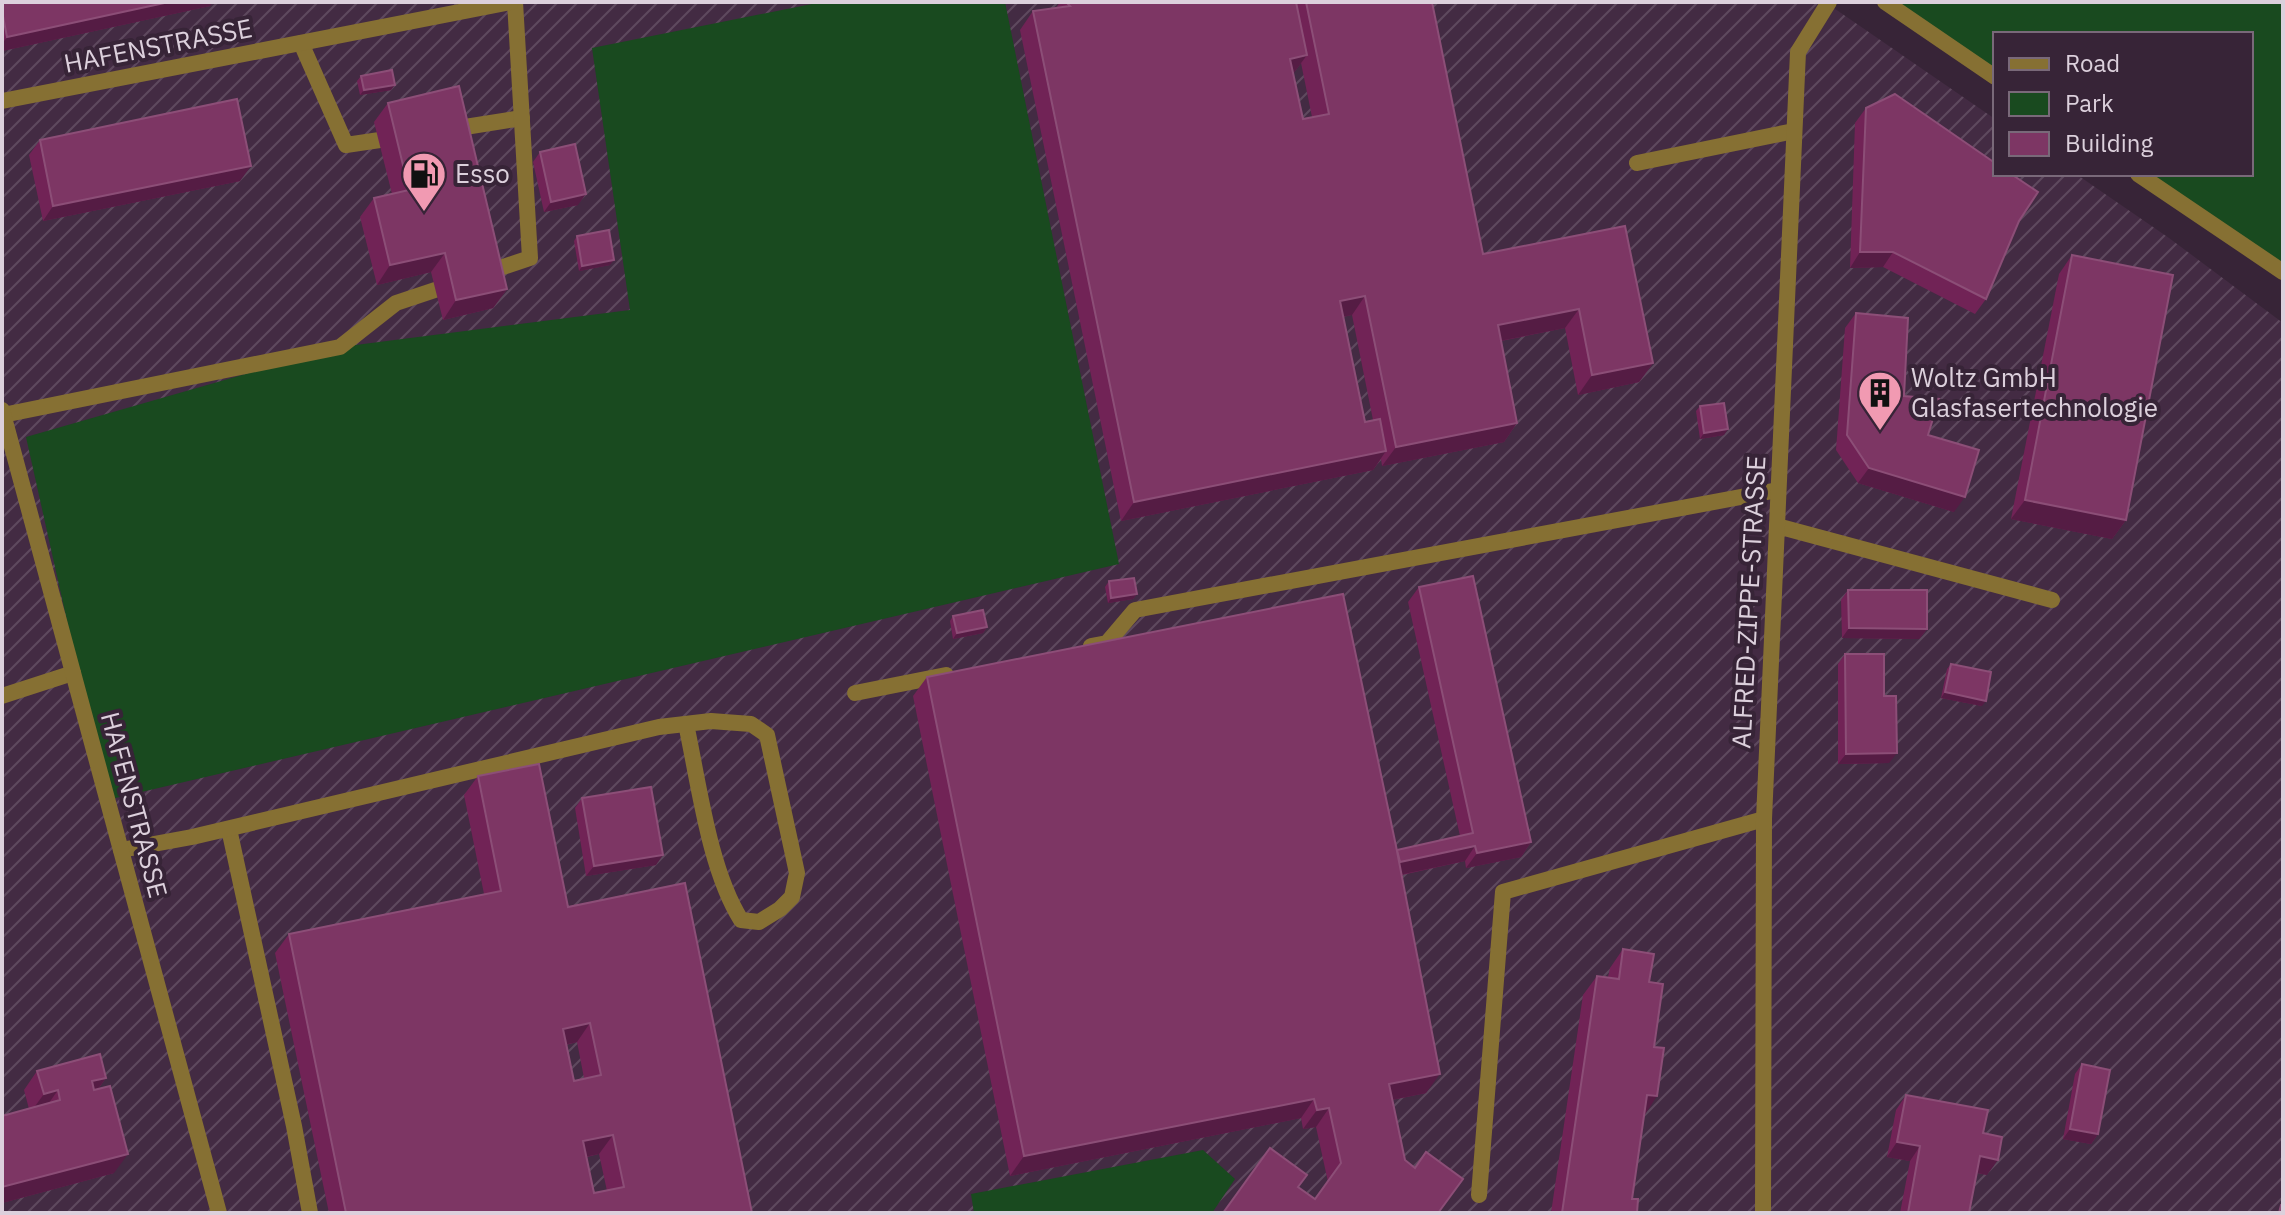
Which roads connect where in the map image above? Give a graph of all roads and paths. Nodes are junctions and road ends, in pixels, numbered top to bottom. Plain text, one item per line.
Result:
1 (513, 2) edge
2 (1829, 2) edge
3 (1885, 2) edge
4 (301, 43) junction
5 (1993, 76) edge
6 (2, 101) edge
7 (522, 118) junction
8 (1794, 131) junction
9 (1637, 163) dead end
10 (2141, 176) edge
11 (2283, 272) edge
12 (3, 413) edge
13 (1778, 490) junction
14 (1777, 526) junction
15 (2052, 600) dead end
16 (1078, 649) edge
17 (959, 672) edge
18 (73, 673) junction
19 (855, 693) dead end
20 (2, 696) edge
21 (686, 724) junction
22 (1764, 819) junction
23 (229, 829) junction
24 (121, 850) junction
25 (1479, 1195) dead end
26 (219, 1213) edge
27 (310, 1213) edge
28 (1763, 1213) edge

1 - 4 street, HAFENSTRASSE
1 - 7 street
2 - 8 street, ALFRED-ZIPPE-STRASSE
3 - 5 street
4 - 6 street, HAFENSTRASSE
4 - 7 street
7 - 12 street
8 - 9 street
8 - 13 street, ALFRED-ZIPPE-STRASSE
10 - 11 street
12 - 18 street, HAFENSTRASSE
13 - 14 street, ALFRED-ZIPPE-STRASSE
13 - 16 street
14 - 15 street
14 - 22 street, ALFRED-ZIPPE-STRASSE
17 - 19 street
18 - 20 street
18 - 24 street, HAFENSTRASSE
21 - 21 street
21 - 23 street
22 - 25 street
22 - 28 street, ALFRED-ZIPPE-STRASSE
23 - 24 street
23 - 27 street
24 - 26 street, HAFENSTRASSE

